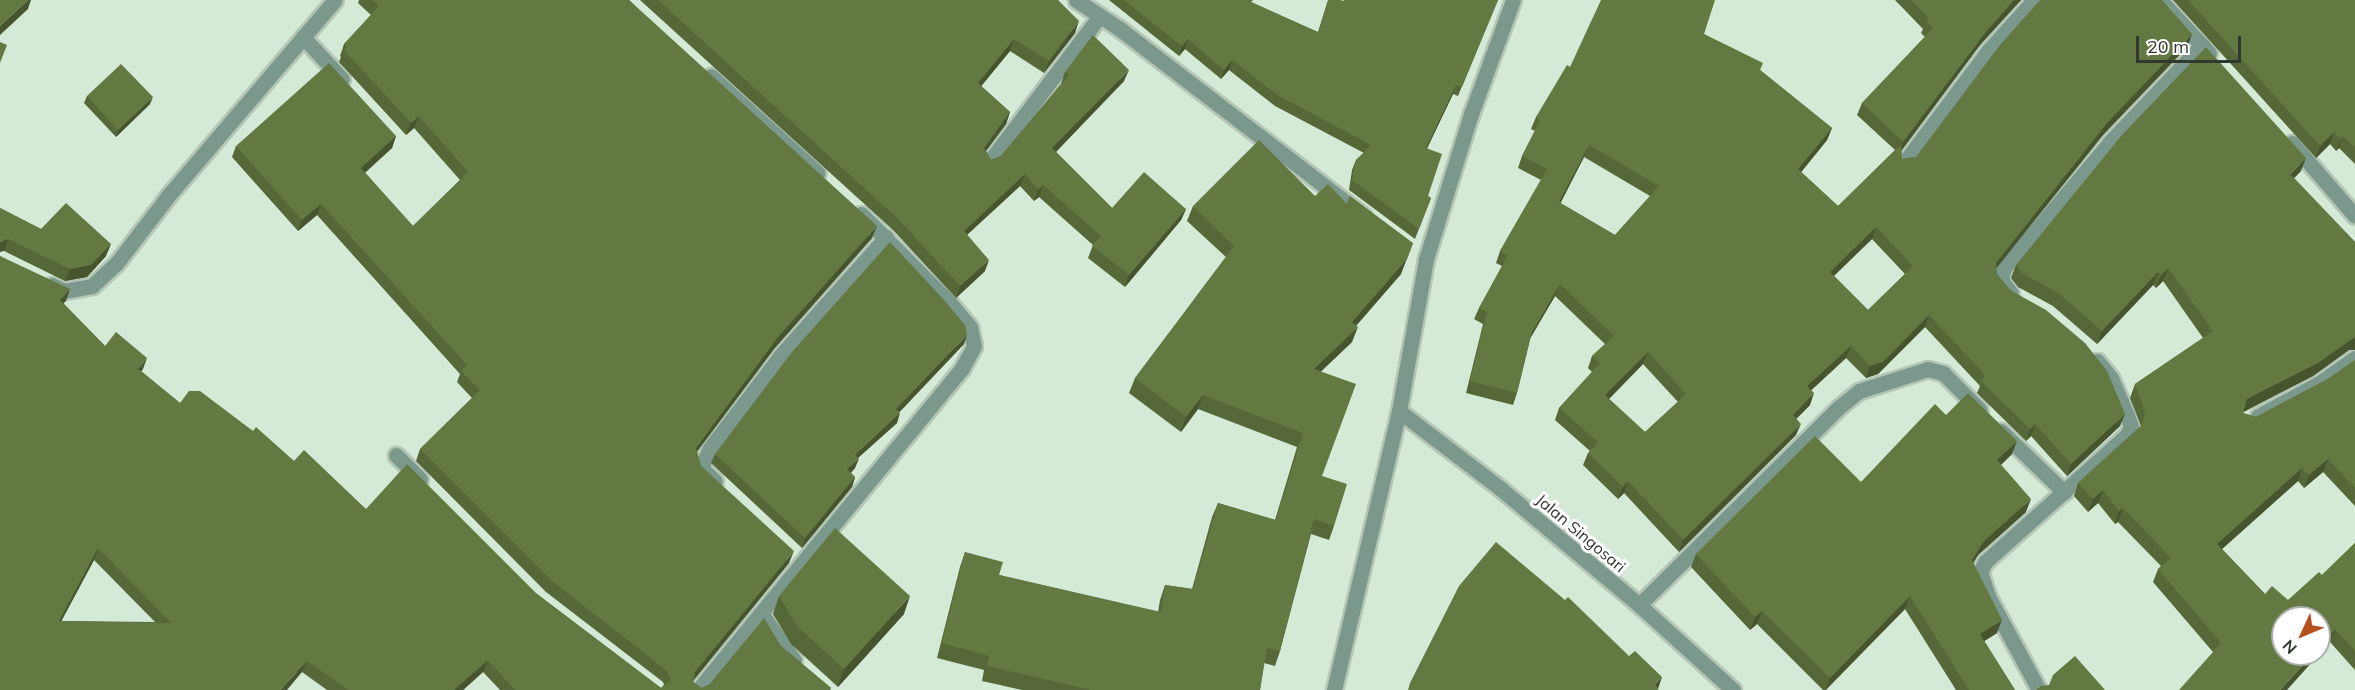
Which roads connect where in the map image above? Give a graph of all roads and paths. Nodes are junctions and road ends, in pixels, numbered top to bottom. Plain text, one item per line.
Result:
1 (335, 0) edge
2 (1076, 0) edge
3 (1513, 0) edge
4 (2034, 0) edge
5 (2160, 0) edge
6 (1100, 16) junction
7 (303, 37) junction
8 (2202, 45) junction
9 (2217, 62) edge
10 (697, 63) edge
11 (351, 89) edge
12 (2279, 129) edge
13 (989, 162) edge
14 (1904, 163) edge
15 (831, 186) edge
16 (847, 201) edge
17 (2355, 216) edge
18 (1379, 226) edge
19 (886, 237) junction
20 (32, 276) edge
21 (2029, 304) edge
22 (2088, 348) edge
23 (2355, 358) edge
24 (1399, 411) junction
25 (2247, 421) edge
26 (396, 455) dead end
27 (428, 488) edge
28 (724, 490) edge
29 (2064, 492) junction
30 (1639, 605) junction
31 (761, 613) junction
32 (804, 671) edge
33 (698, 690) edge
34 (1334, 690) edge
35 (1733, 690) edge
36 (2039, 690) edge

1 - 7 street
2 - 6 street
3 - 24 street
4 - 14 street
5 - 8 street
6 - 13 street
6 - 18 street
7 - 11 street
7 - 20 street
8 - 9 street
8 - 21 street
10 - 15 street
12 - 17 street
16 - 19 street
19 - 28 street
19 - 31 street
22 - 29 street
23 - 25 street
24 - 30 street, Jalan Singosari
24 - 34 street
26 - 27 street
29 - 30 street
29 - 36 street
30 - 35 street, Jalan Singosari
31 - 32 street
31 - 33 street

